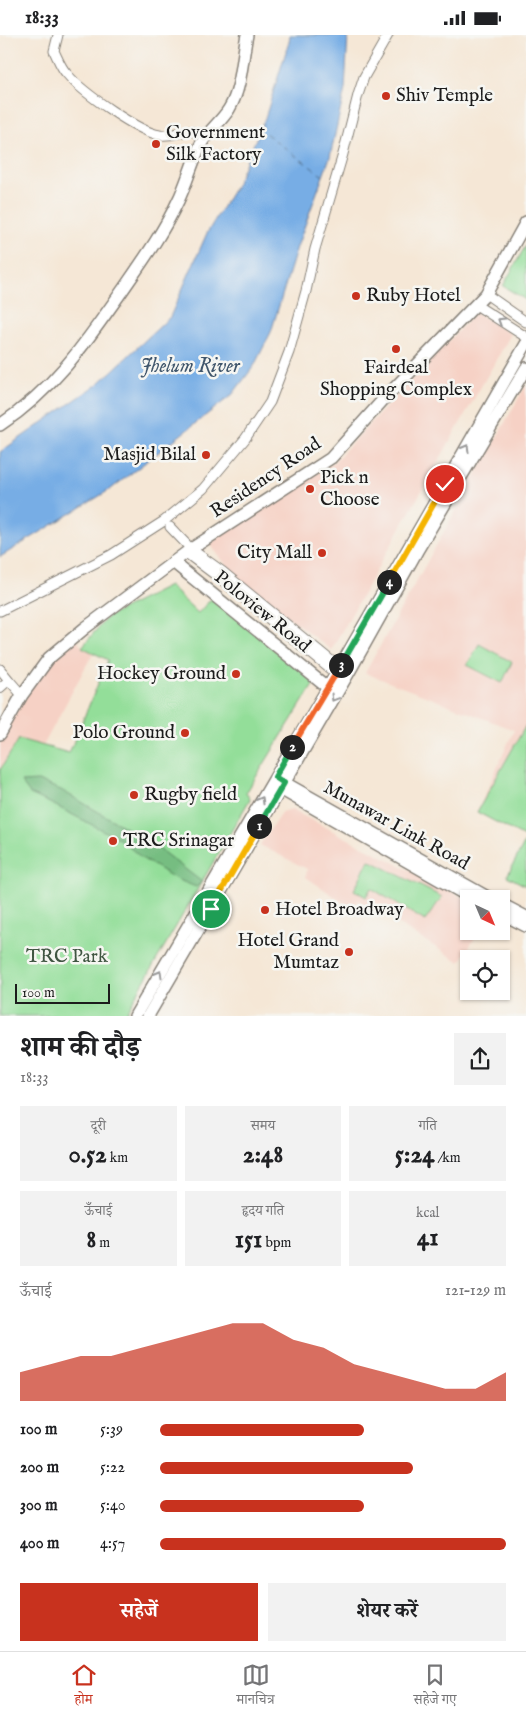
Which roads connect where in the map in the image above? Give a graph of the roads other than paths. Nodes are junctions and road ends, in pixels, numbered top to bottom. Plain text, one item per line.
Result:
1 (58, 35) edge
2 (247, 35) edge
3 (388, 35) edge
4 (205, 136) junction
5 (526, 222) edge
6 (486, 293) junction
7 (476, 305) junction
8 (526, 322) edge
9 (526, 337) edge
10 (526, 344) edge
11 (526, 368) edge
12 (0, 425) edge
13 (167, 524) junction
14 (189, 551) junction
15 (173, 562) junction
16 (0, 611) edge
17 (0, 669) edge
18 (338, 671) junction
19 (9, 680) junction
20 (0, 688) edge
21 (328, 689) junction
22 (22, 695) junction
23 (0, 734) edge
24 (277, 783) junction
25 (474, 890) edge
26 (460, 891) edge
27 (510, 909) edge
28 (526, 917) edge
29 (510, 918) edge
30 (526, 926) edge
31 (135, 1016) edge
32 (148, 1016) edge

1 - 4 street
2 - 4 main road
3 - 13 street
4 - 12 main road
5 - 6 main road, Residency Road
6 - 7 main road, Residency Road
6 - 8 street
9 -> 7 street
7 - 14 main road, Residency Road
18 -> 10 main road
11 -> 24 main road
13 - 14 street
13 - 16 street
14 - 15 main road, Residency Road
14 - 18 street
15 - 21 main road, Poloview Road
15 - 22 main road, Residency Road
17 - 19 street
18 - 21 main road
19 - 20 street
19 - 22 street
21 - 24 main road
22 - 23 main road, Residency Road
24 - 25 main road, Munawar Link Road
24 - 26 main road, Munawar Link Road
31 -> 24 main road
24 - 32 main road
27 - 28 main road
29 - 30 main road

